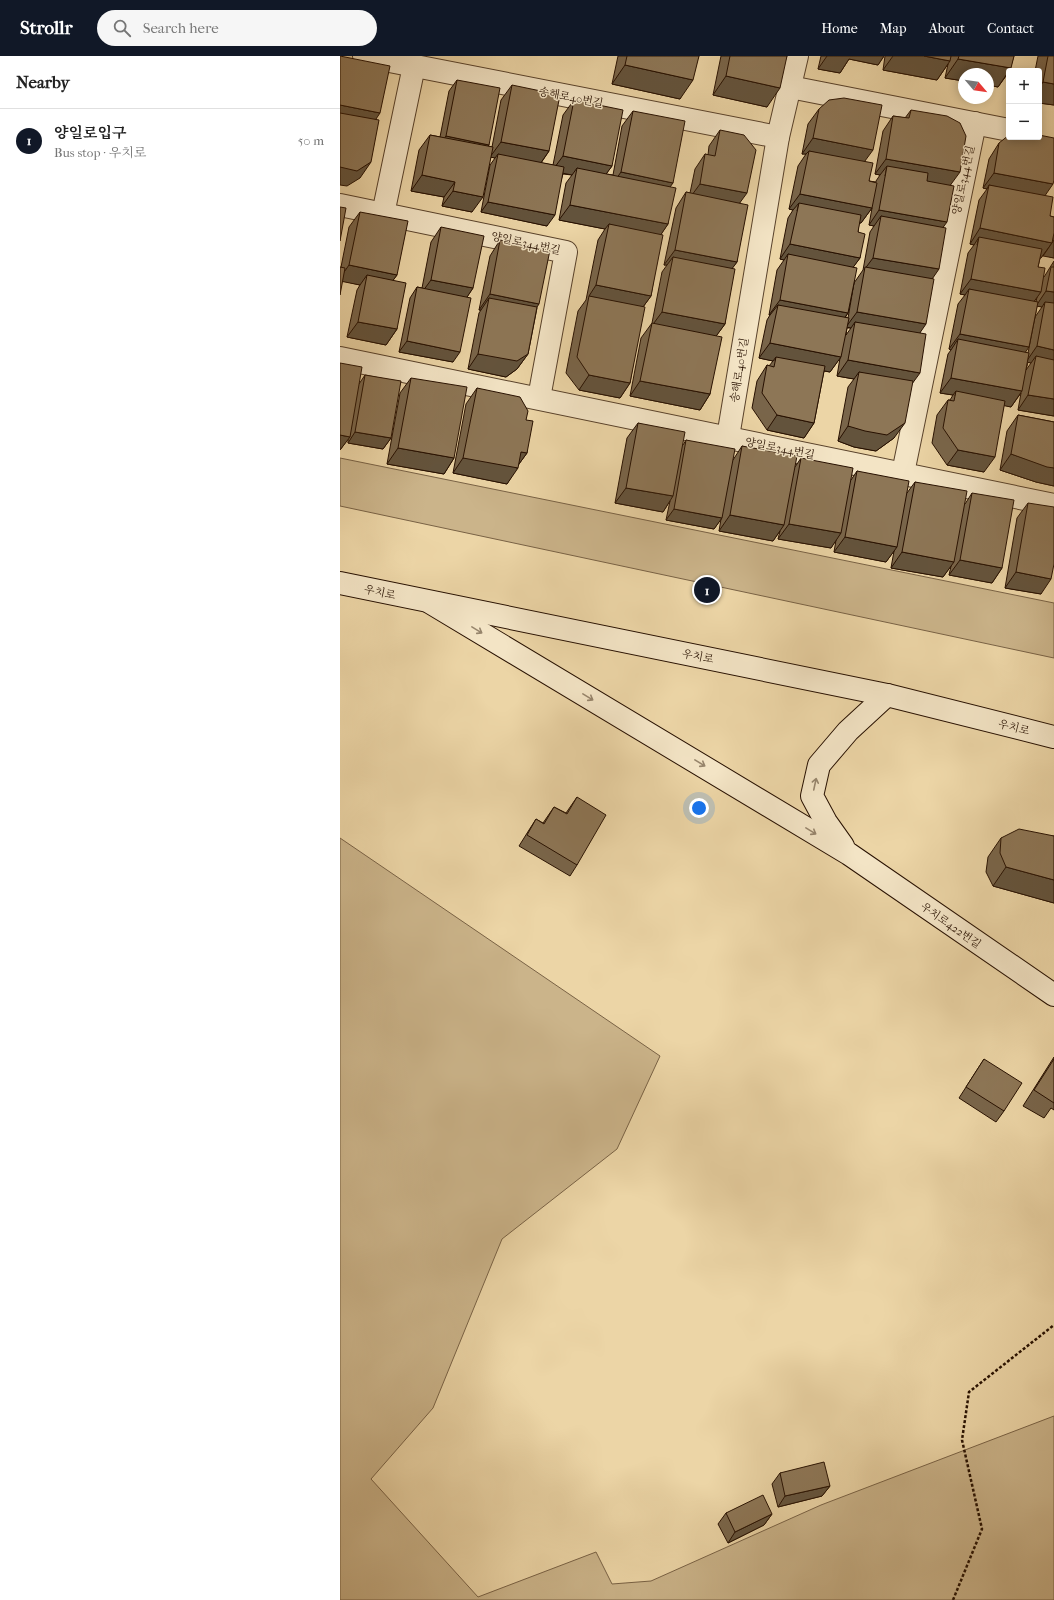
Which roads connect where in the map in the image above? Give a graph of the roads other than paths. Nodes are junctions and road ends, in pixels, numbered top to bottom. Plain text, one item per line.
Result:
1 (364, 56) edge
2 (797, 56) edge
3 (414, 66) junction
4 (790, 87) junction
5 (975, 123) junction
6 (1006, 129) edge
7 (778, 138) junction
8 (340, 205) edge
9 (383, 214) junction
10 (340, 358) edge
11 (540, 398) junction
12 (728, 438) junction
13 (903, 473) junction
14 (1054, 505) edge
15 (340, 583) edge
16 (431, 602) junction
17 (887, 695) junction
18 (1054, 737) edge
19 (849, 854) junction
20 (1054, 995) edge

1 - 3 street, 송해로40번길
2 - 4 street, 송해로40번길
3 - 7 street, 송해로40번길
3 - 9 street
4 - 5 street
4 - 7 street, 송해로40번길
5 - 6 street
5 - 13 street, 양일로344번길
7 - 12 street, 송해로40번길
8 - 9 street, 양일로344번길
9 - 11 street, 양일로344번길
10 - 11 street, 양일로344번길
11 - 12 street, 양일로344번길
12 - 13 street, 양일로344번길
13 - 14 street, 양일로344번길
15 - 16 street, 우치로
16 - 17 street, 우치로
16 -> 19 street, 우치로422번길
17 - 18 street, 우치로
19 -> 17 street
19 - 20 street, 우치로422번길

